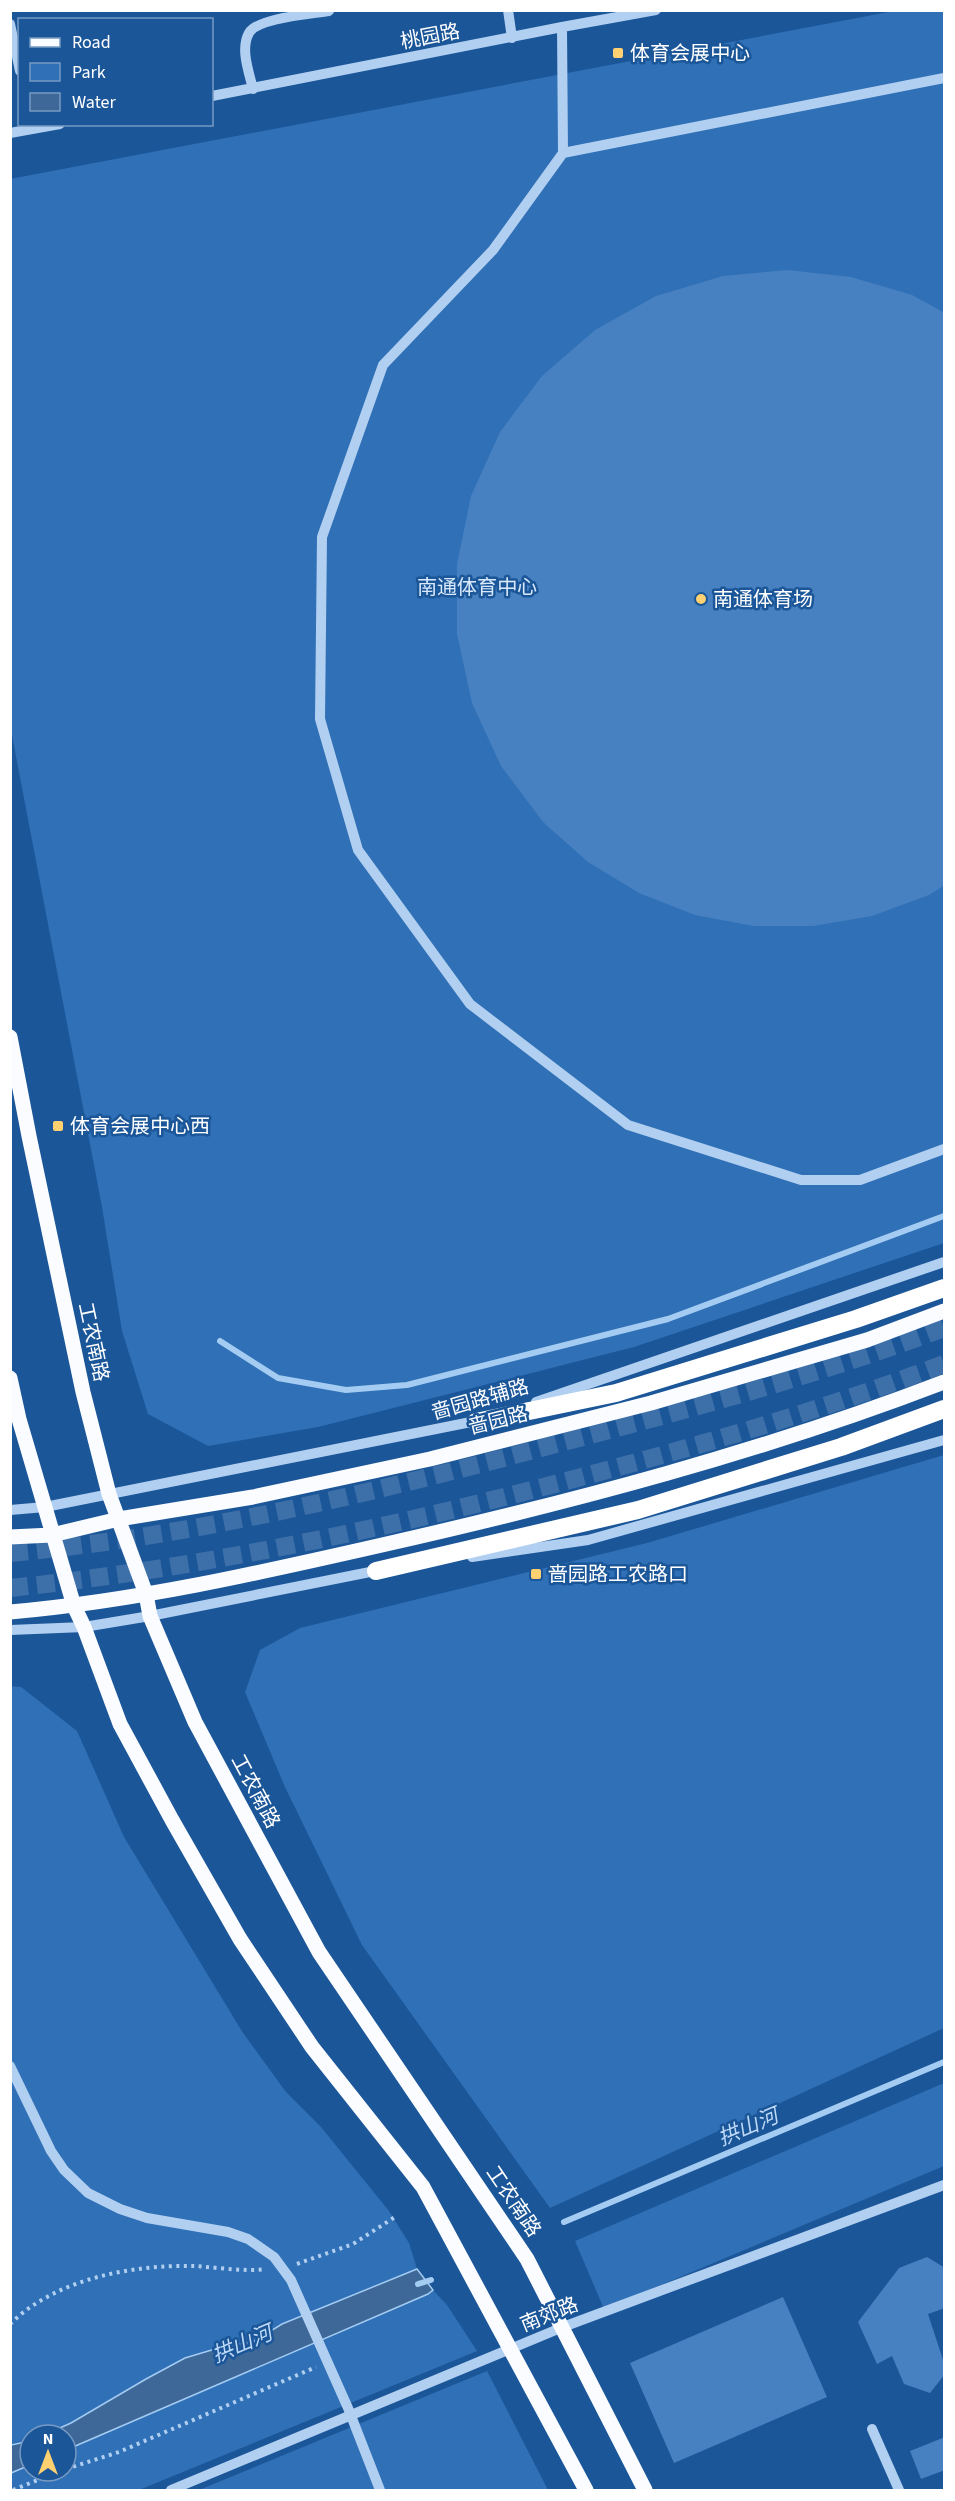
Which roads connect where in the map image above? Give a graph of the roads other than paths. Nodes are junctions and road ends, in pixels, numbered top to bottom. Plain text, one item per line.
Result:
1 (508, 10) edge
2 (656, 10) edge
3 (329, 11) edge
4 (10, 24) edge
5 (562, 27) junction
6 (512, 38) junction
7 (18, 62) edge
8 (945, 78) edge
9 (253, 89) junction
10 (213, 96) edge
11 (31, 127) edge
12 (10, 134) edge
13 (563, 153) junction
14 (10, 1037) edge
15 (945, 1149) edge
16 (945, 1262) edge
17 (945, 1288) edge
18 (945, 1311) edge
19 (10, 1378) edge
20 (945, 1382) edge
21 (945, 1409) edge
22 (476, 1422) junction
23 (945, 1440) edge
24 (109, 1494) junction
25 (45, 1507) junction
26 (10, 1510) edge
27 (119, 1520) junction
28 (52, 1535) junction
29 (10, 1537) edge
30 (376, 1571) junction
31 (146, 1594) junction
32 (74, 1606) junction
33 (10, 1612) edge
34 (150, 1616) junction
35 (84, 1627) junction
36 (10, 1630) edge
37 (10, 2066) edge
38 (945, 2185) edge
39 (563, 2327) junction
40 (512, 2349) junction
41 (872, 2429) dead end
42 (171, 2490) edge
43 (380, 2490) edge
44 (586, 2490) edge
45 (645, 2490) edge
46 (899, 2490) edge

1 - 6 street
2 - 5 street, 桃园路
3 - 9 street
4 - 7 street
5 - 6 street, 桃园路
5 - 13 street
6 - 9 street, 桃园路
8 - 13 street
9 - 10 street, 桃园路
11 - 12 street
13 - 15 street
14 - 24 main road, 工农南路
16 - 22 street, 啬园路辅路
17 - 22 highway
18 - 27 main road, 啬园路
19 - 25 main road
20 - 31 main road
21 - 30 highway
22 - 24 street, 啬园路辅路
23 - 30 street
24 - 25 street, 啬园路辅路
24 - 27 main road, 工农南路
25 - 26 street, 啬园路辅路
25 - 28 main road
27 - 28 main road, 啬园路
27 - 31 main road, 工农南路
28 - 29 main road, 啬园路
28 - 32 main road
30 - 34 street
31 - 32 main road
31 - 34 main road, 工农南路
32 - 33 main road
32 - 35 main road
34 - 35 street
34 - 39 main road, 工农南路
35 - 36 street
35 - 40 main road
37 - 43 street
38 - 39 street, 南郊路
39 - 40 street, 南郊路
39 - 45 main road, 工农南路
40 - 42 street, 南郊路
40 - 44 main road
41 - 46 street

